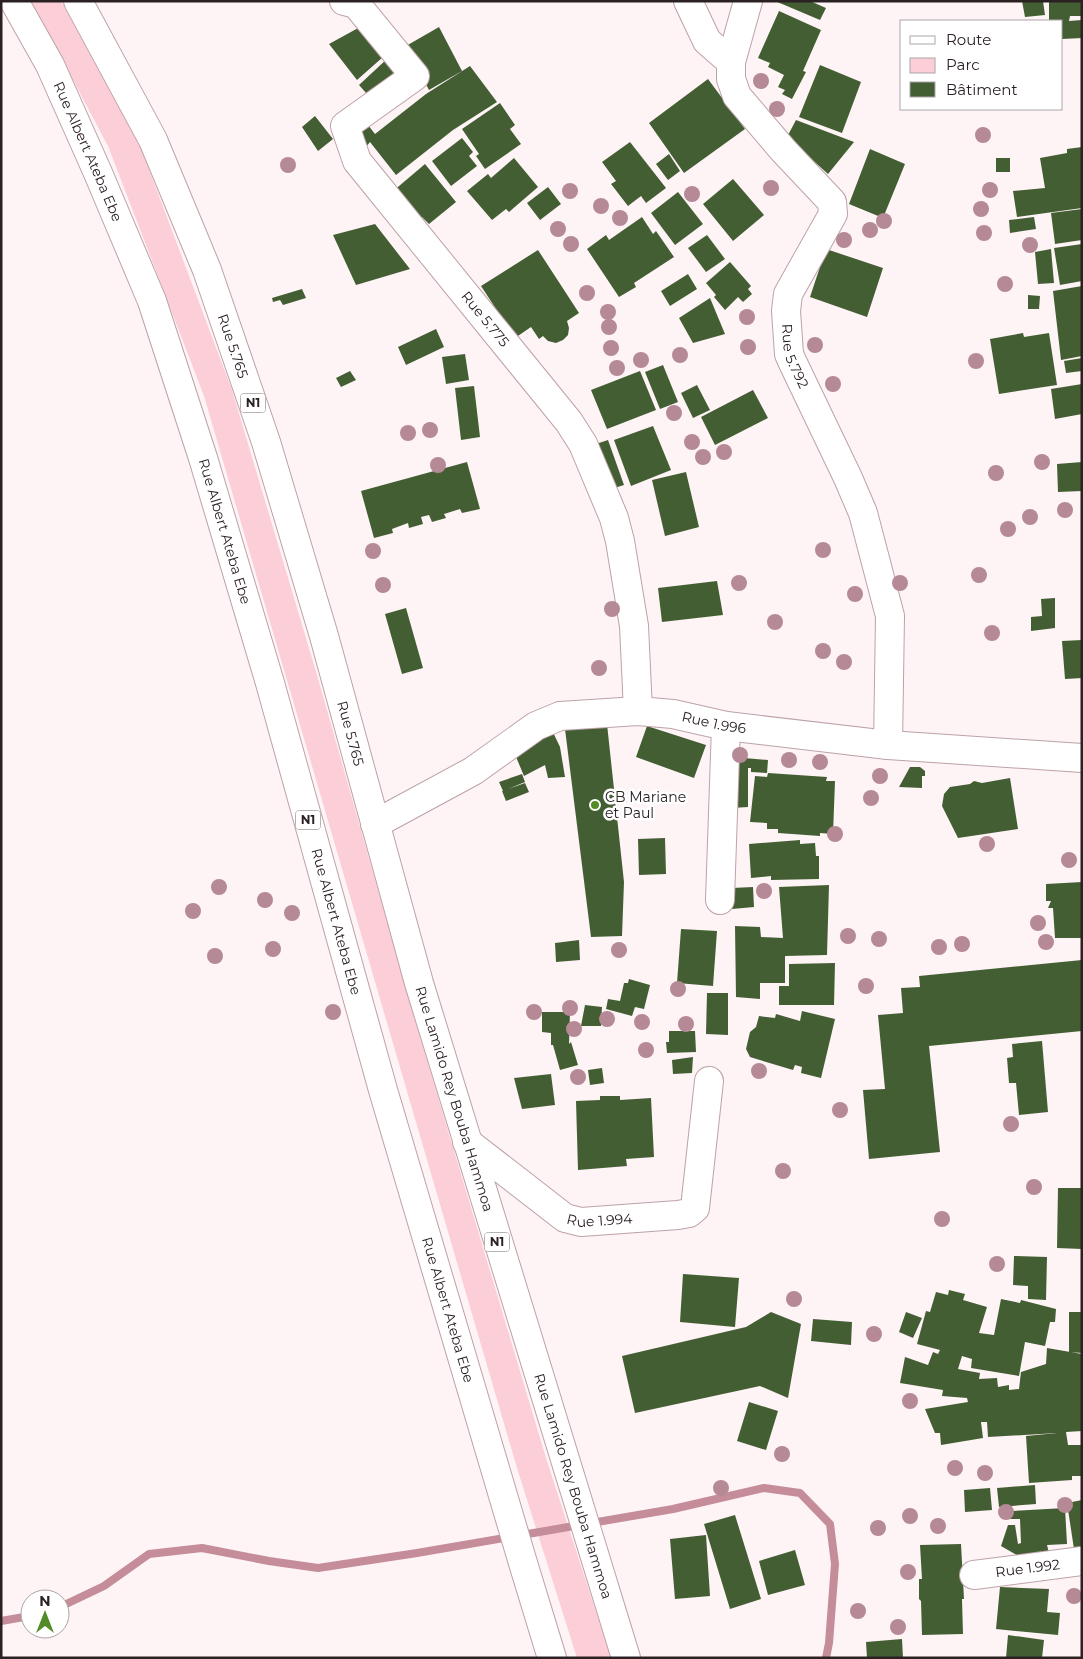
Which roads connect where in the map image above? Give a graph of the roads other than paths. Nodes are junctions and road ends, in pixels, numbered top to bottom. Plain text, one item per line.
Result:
1 (14, 1) edge
2 (78, 1) edge
3 (344, 1) edge
4 (688, 1) edge
5 (748, 1) edge
6 (731, 62) junction
7 (638, 711) junction
8 (726, 726) junction
9 (888, 745) junction
10 (1082, 758) edge
11 (375, 824) junction
12 (720, 900) dead end
13 (709, 1081) dead end
14 (467, 1142) junction
15 (1082, 1561) edge
16 (974, 1575) dead end
17 (552, 1658) edge
18 (626, 1658) edge

1 - 17 main road, Rue Albert Ateba Ebe / N1
2 - 11 main road, Rue 5.765 / N1
3 - 7 main road, Rue 5.775
4 - 6 main road
5 - 6 main road, Rue 5.792
6 - 9 main road, Rue 5.792
7 - 8 main road, Rue 1.996
7 - 11 main road, Rue 1.996
8 - 9 main road, Rue 1.996
8 - 12 main road
9 - 10 main road, Rue 1.996
11 - 14 main road, Rue Lamido Rey Bouba Hammoa / N1
13 - 14 main road, Rue 1.994
14 - 18 main road, Rue Lamido Rey Bouba Hammoa / N1
15 - 16 main road, Rue 1.992

